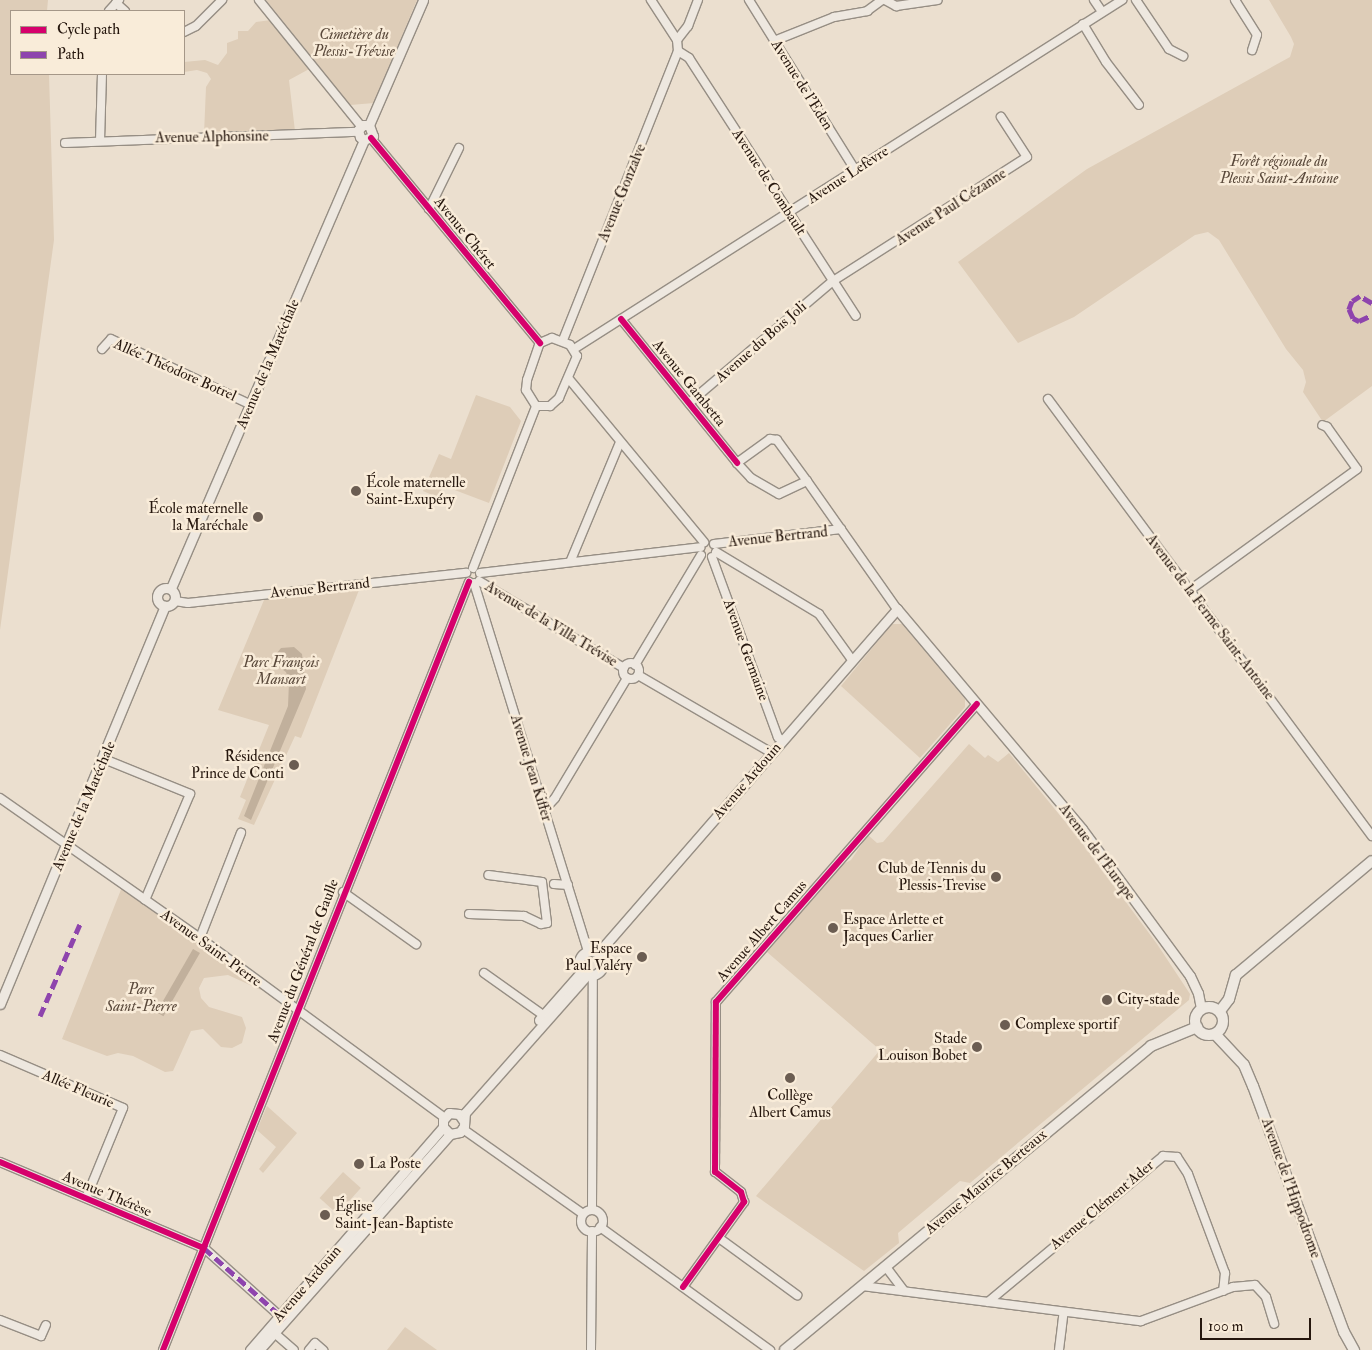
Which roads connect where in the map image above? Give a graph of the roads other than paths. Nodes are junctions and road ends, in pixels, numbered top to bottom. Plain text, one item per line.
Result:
1 (222, 0) edge
2 (259, 0) edge
3 (423, 0) edge
4 (651, 0) edge
5 (698, 0) edge
6 (749, 0) edge
7 (883, 0) edge
8 (938, 0) edge
9 (1094, 0) edge
10 (1122, 0) edge
11 (1136, 0) edge
12 (1235, 0) edge
13 (1102, 12) junction
14 (1083, 24) junction
15 (185, 32) edge
16 (774, 41) junction
17 (678, 46) junction
18 (1252, 50) dead end
19 (1182, 56) dead end
20 (102, 75) edge
21 (1139, 105) dead end
22 (1001, 117) dead end
23 (363, 128) junction
24 (368, 139) junction
25 (100, 141) junction
26 (65, 143) dead end
27 (459, 148) dead end
28 (856, 171) junction
29 (429, 209) junction
30 (789, 213) junction
31 (832, 281) junction
32 (856, 316) dead end
33 (621, 319) junction
34 (563, 340) junction
35 (540, 343) junction
36 (102, 349) dead end
37 (574, 349) junction
38 (569, 379) junction
39 (1048, 398) dead end
40 (689, 404) junction
41 (251, 405) junction
42 (536, 406) junction
43 (1322, 425) dead end
44 (620, 442) junction
45 (737, 462) junction
46 (807, 482) junction
47 (841, 529) junction
48 (702, 544) junction
49 (714, 551) junction
50 (702, 555) junction
51 (571, 560) junction
52 (473, 568) junction
53 (466, 574) junction
54 (475, 580) junction
55 (171, 588) junction
56 (1190, 590) junction
57 (175, 601) junction
58 (165, 606) junction
59 (897, 609) junction
60 (852, 660) junction
61 (635, 665) junction
62 (624, 668) junction
63 (638, 675) junction
64 (627, 678) junction
65 (977, 704) junction
66 (782, 741) junction
67 (772, 753) junction
68 (104, 759) junction
69 (0, 798) edge
70 (544, 810) junction
71 (240, 833) dead end
72 (1372, 836) edge
73 (66, 846) junction
74 (1372, 861) edge
75 (488, 875) dead end
76 (554, 884) dead end
77 (568, 885) junction
78 (343, 892) junction
79 (145, 900) junction
80 (469, 914) dead end
81 (200, 938) junction
82 (416, 944) dead end
83 (588, 952) junction
84 (598, 953) junction
85 (484, 973) dead end
86 (587, 974) junction
87 (0, 1004) edge
88 (1201, 1009) junction
89 (297, 1011) junction
90 (1220, 1011) junction
91 (544, 1015) junction
92 (1197, 1027) junction
93 (1215, 1034) junction
94 (0, 1055) edge
95 (456, 1113) junction
96 (444, 1117) junction
97 (464, 1120) junction
98 (463, 1129) junction
99 (446, 1130) junction
100 (0, 1162) edge
101 (86, 1198) junction
102 (592, 1210) junction
103 (583, 1214) junction
104 (600, 1227) junction
105 (592, 1231) junction
106 (719, 1238) junction
107 (204, 1248) junction
108 (886, 1267) junction
109 (862, 1286) junction
110 (682, 1287) junction
111 (904, 1291) junction
112 (1223, 1291) junction
113 (797, 1295) dead end
114 (988, 1302) junction
115 (1064, 1312) junction
116 (282, 1318) junction
117 (0, 1320) edge
118 (1274, 1324) dead end
119 (46, 1325) dead end
120 (271, 1330) junction
121 (162, 1350) edge
122 (250, 1350) edge
123 (259, 1350) edge
124 (294, 1350) edge
125 (309, 1350) edge
126 (323, 1350) edge
127 (591, 1350) edge
128 (770, 1350) edge
129 (785, 1350) edge
130 (1059, 1350) edge
131 (1354, 1350) edge

1 - 15 street
2 - 23 street
3 - 23 street
4 - 17 street, Avenue de Combault
5 - 17 street, Avenue Gonzalve
6 - 16 street, Avenue de l'Eden
7 - 8 street
7 - 16 street
9 - 13 street
10 - 13 street, Avenue Lefèvre
11 - 19 street
12 - 18 street
13 - 14 street, Avenue Lefèvre
14 - 21 street
14 - 28 street, Avenue Lefèvre
16 - 28 street, Avenue de l'Eden
17 - 30 street, Avenue de Combault
17 - 34 street, Avenue Gonzalve
20 - 25 street
22 - 31 street, Avenue Paul Cézanne
23 - 24 street
23 - 24 street
23 - 25 street, Avenue Alphonsine
24 - 29 street, Avenue Chéret
24 - 41 street, Avenue de la Maréchale
25 - 26 street, Avenue Alphonsine
27 - 29 street
28 - 30 street, Avenue Lefèvre
29 - 35 street, Avenue Chéret
30 - 31 street, Avenue de Combault
30 - 33 street, Avenue Lefèvre
31 - 32 street, Avenue de Combault
31 - 40 street, Avenue du Bois Joli
33 - 37 street, Avenue Lefèvre
33 - 40 street, Avenue Gambetta
34 - 35 street
34 - 37 street
35 - 42 street
36 - 41 street, Allée Théodore Botrel
37 - 38 street
38 - 42 street
38 - 44 street
39 - 56 street, Avenue de la Ferme Saint-Antoine
40 - 45 street, Avenue Gambetta
41 - 55 street, Avenue de la Maréchale
42 - 52 street
43 - 56 street
44 - 48 street
44 - 51 street
45 - 46 street, Avenue Gambetta
45 - 46 street
46 - 47 street
47 - 49 street, Avenue Bertrand
47 - 59 street
48 - 49 street
48 - 50 street
48 - 51 street
49 - 50 street
49 - 60 street
49 - 66 street, Avenue Germaine
50 - 61 street
51 - 54 street
52 - 53 street
52 - 54 street, Avenue de la Villa Trévise
53 - 54 street, Avenue Jean Kiffer
53 - 57 street, Avenue Bertrand
54 - 62 street, Avenue de la Villa Trévise
54 - 70 street, Avenue Jean Kiffer
54 - 78 street, Avenue du Général de Gaulle
55 - 57 street
55 - 58 street
56 - 72 street, Avenue de la Ferme Saint-Antoine
57 - 58 street
58 - 68 street, Avenue de la Maréchale
59 - 60 street, Avenue Ardouin
59 - 65 street, Avenue de l'Europe
60 - 66 street, Avenue Ardouin
61 - 62 street
61 - 63 street
62 - 64 street
63 - 64 street
63 - 67 street
64 - 70 street
65 - 88 street, Avenue de l'Europe
65 - 106 street, Avenue Albert Camus
66 - 67 street, Avenue Ardouin
67 - 84 street, Avenue Ardouin
68 - 73 street, Avenue de la Maréchale
68 - 79 street
69 - 73 street, Avenue Saint-Pierre
70 - 77 street, Avenue Jean Kiffer
71 - 81 street
73 - 79 street, Avenue Saint-Pierre
73 - 87 street, Avenue de la Maréchale
74 - 90 main road
75 - 80 street
76 - 77 street
77 - 83 street, Avenue Jean Kiffer
78 - 82 street
78 - 89 street, Avenue du Général de Gaulle
79 - 81 street, Avenue Saint-Pierre
81 - 89 street, Avenue Saint-Pierre
83 - 84 street
83 - 86 street
84 - 86 street
85 - 91 street
86 - 91 street
86 - 97 street
86 - 102 street
88 - 90 main road
88 - 92 main road
89 - 96 street, Avenue Saint-Pierre
89 - 107 street, Avenue du Général de Gaulle
90 - 93 main road
91 - 95 street
92 - 93 main road
92 - 108 main road, Avenue Maurice Berteaux
93 - 131 main road, Avenue de l'Hippodrome
94 - 101 street, Allée Fleurie
95 - 96 street
95 - 97 street
96 - 99 street
97 - 98 street
98 - 99 street
98 - 103 street
99 - 116 street, Avenue Ardouin
100 - 101 street, Avenue Thérèse
101 - 107 street, Avenue Thérèse
102 - 103 street
102 - 104 street
103 - 105 street
104 - 105 street
104 - 110 street
105 - 127 street
106 - 110 street, Avenue Albert Camus
106 - 113 street
107 - 116 street, Avenue Thérèse
107 - 121 street, Avenue du Général de Gaulle
108 - 109 main road, Avenue Maurice Berteaux
108 - 111 street
109 - 111 street
109 - 129 main road, Avenue Maurice Berteaux
110 - 128 street
111 - 114 street
112 - 114 street, Avenue Clément Ader
112 - 115 street
112 - 118 street
114 - 115 street
115 - 130 street
116 - 120 street, Avenue Ardouin
117 - 119 street
120 - 122 street, Avenue Ardouin
120 - 123 street, Avenue Ardouin
120 - 124 street
125 - 126 street

